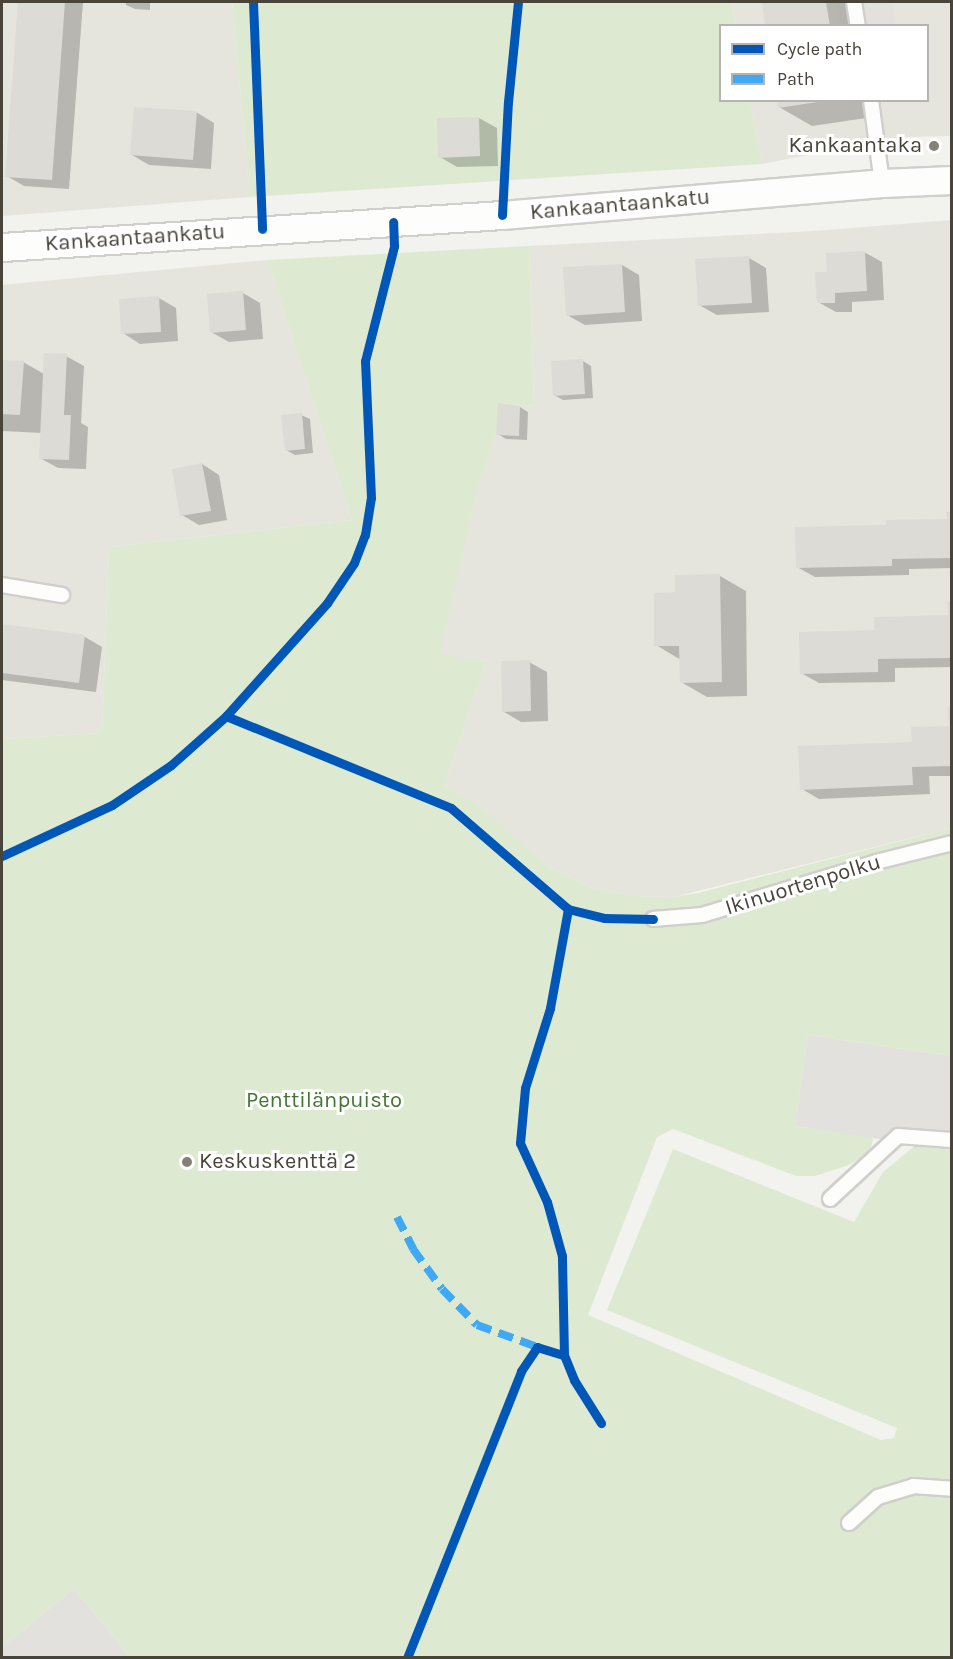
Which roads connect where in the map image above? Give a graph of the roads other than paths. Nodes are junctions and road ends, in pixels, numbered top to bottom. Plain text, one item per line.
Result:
1 (854, 2) edge
2 (858, 24) edge
3 (871, 102) edge
4 (951, 180) edge
5 (882, 183) junction
6 (2, 247) edge
7 (2, 585) edge
8 (63, 595) dead end
9 (951, 843) edge
10 (653, 919) dead end
11 (951, 1140) edge
12 (830, 1199) dead end
13 (951, 1489) edge
14 (849, 1523) dead end

1 - 2 lane
3 - 5 lane
4 - 5 street, Kankaantaankatu
5 - 6 street, Kankaantaankatu
7 - 8 lane
9 - 10 lane, Ikinuortenpolku
11 - 12 lane
13 - 14 lane

